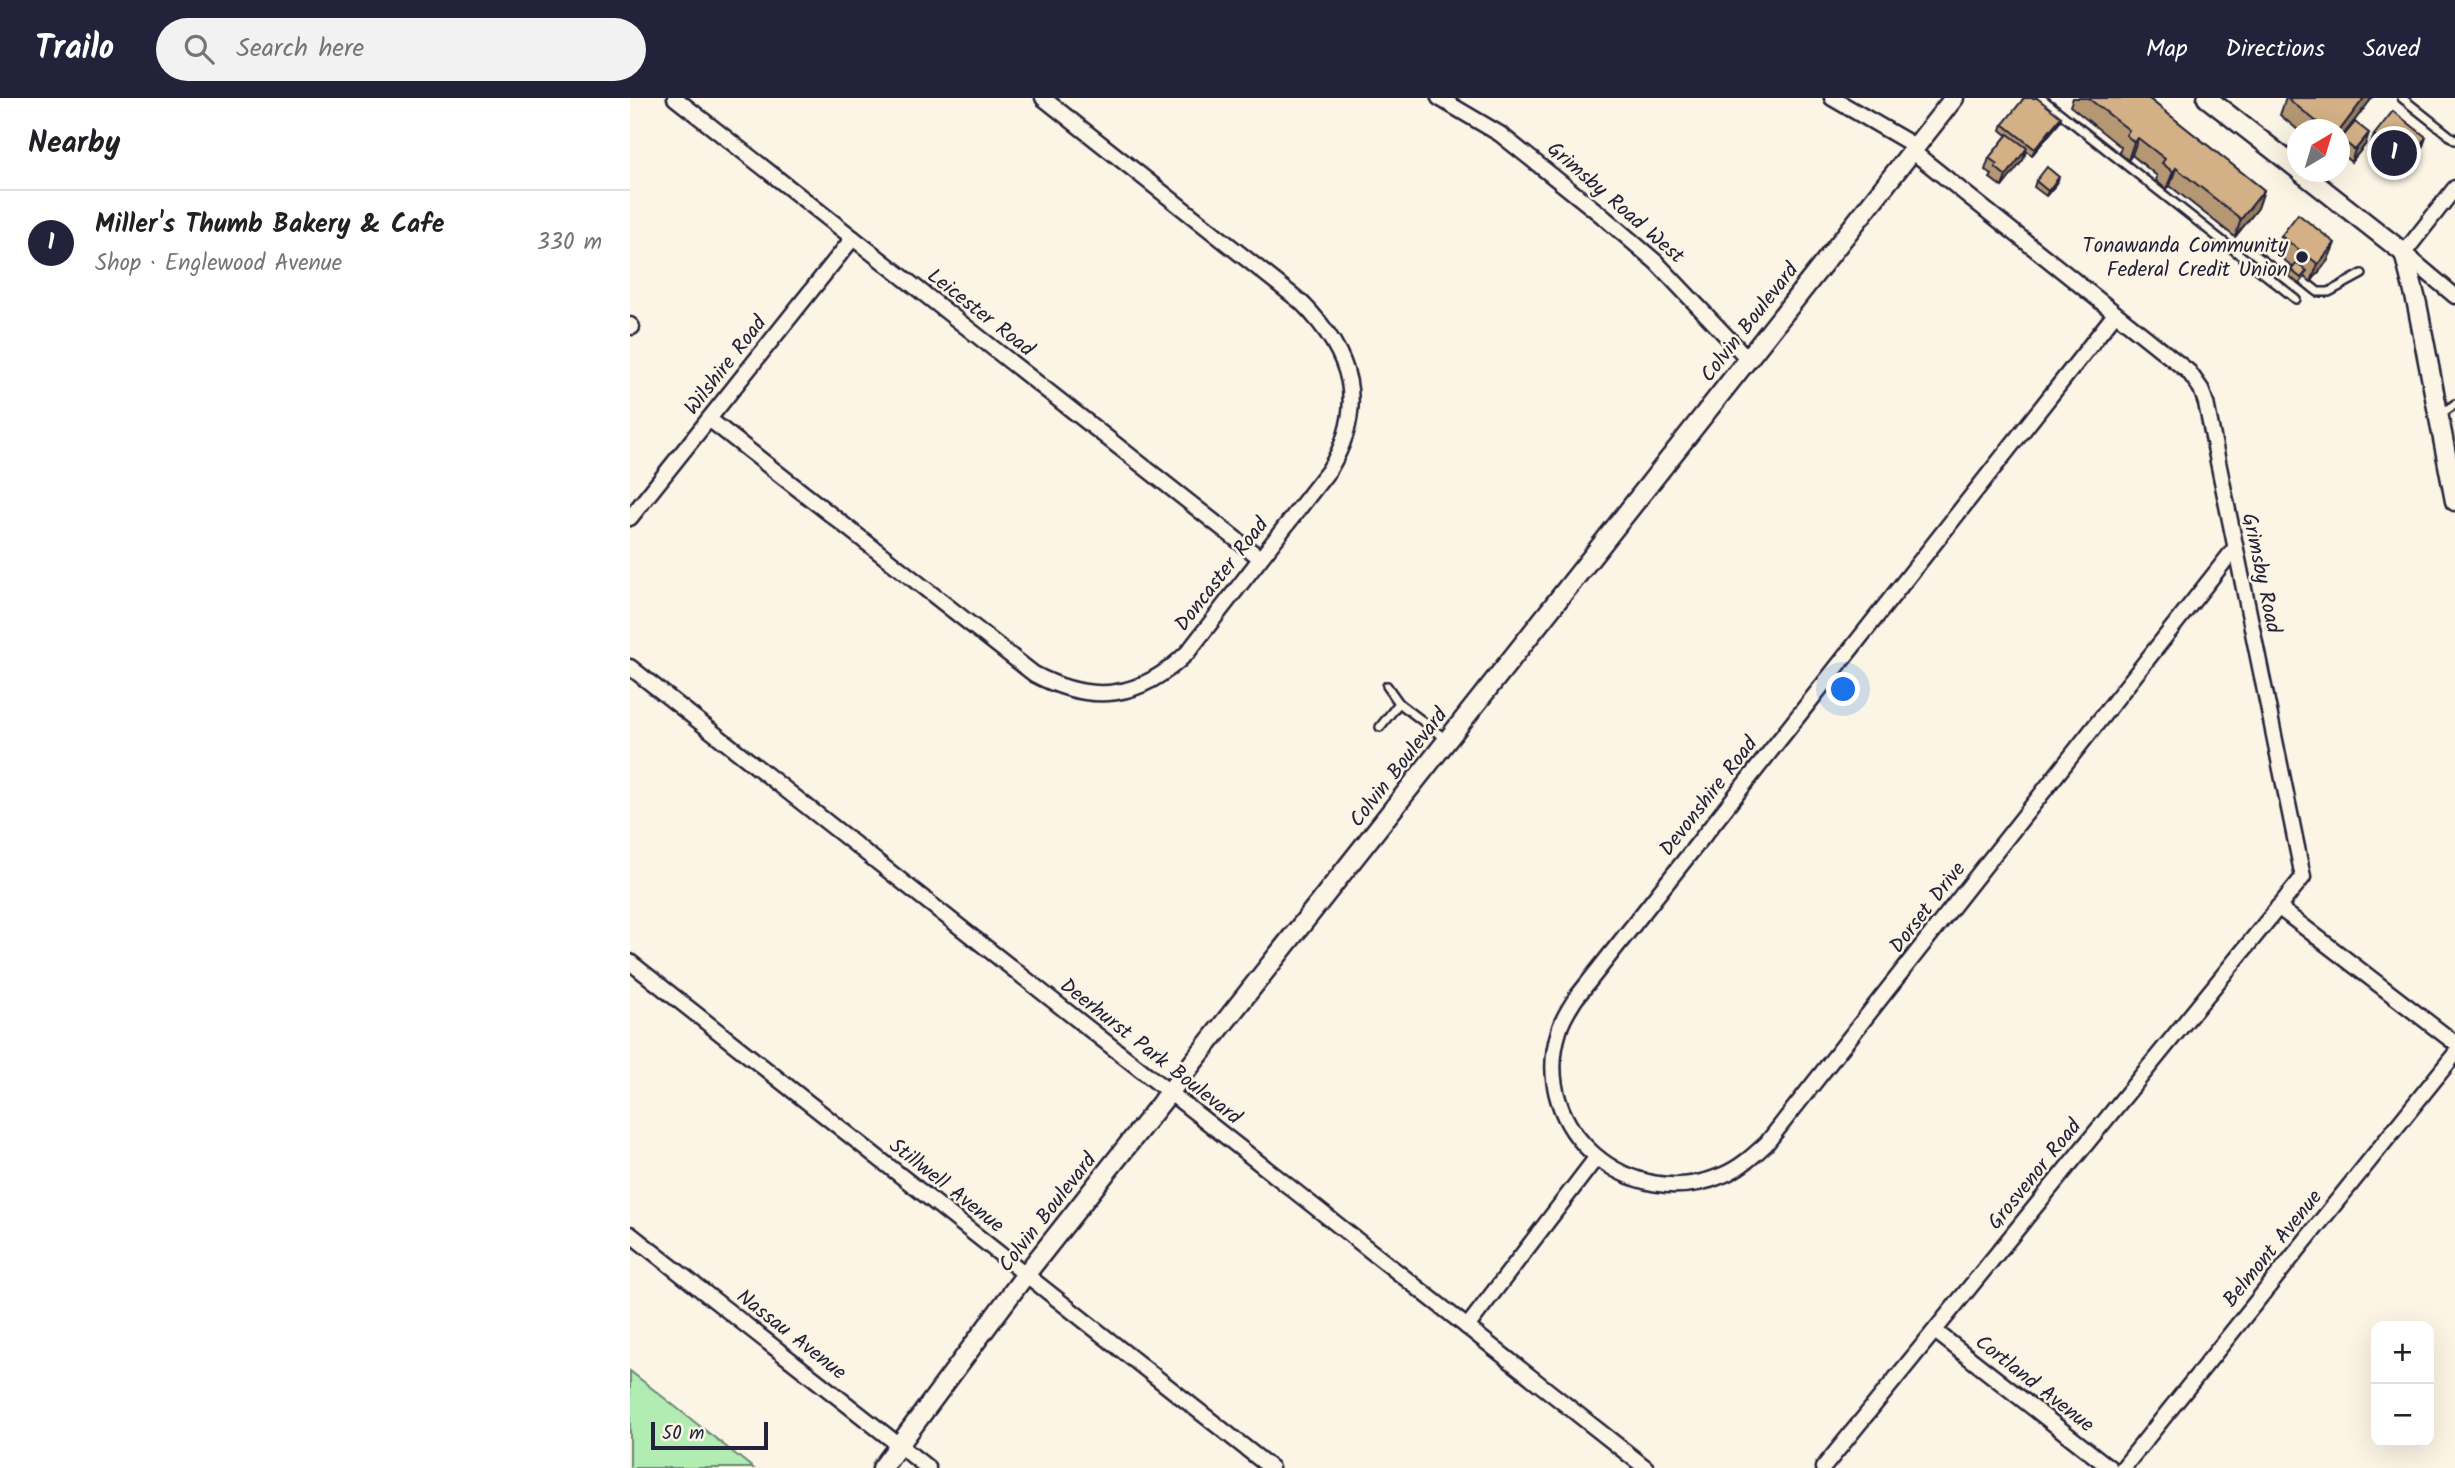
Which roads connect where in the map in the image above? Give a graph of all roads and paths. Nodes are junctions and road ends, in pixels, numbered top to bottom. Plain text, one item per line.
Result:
1 (675, 98) edge
2 (1043, 98) edge
3 (1439, 98) edge
4 (1832, 98) edge
5 (1954, 98) edge
6 (2041, 98) edge
7 (2207, 98) edge
8 (2402, 98) edge
9 (2455, 140) edge
10 (1913, 149) junction
11 (2287, 161) edge
12 (2314, 182) edge
13 (2455, 188) edge
14 (853, 237) junction
15 (2262, 248) dead end
16 (2404, 253) junction
17 (2292, 271) edge
18 (2362, 274) dead end
19 (2303, 279) edge
20 (2455, 296) edge
21 (2296, 299) dead end
22 (2115, 314) junction
23 (1748, 359) junction
24 (2455, 404) edge
25 (2438, 416) junction
26 (709, 419) junction
27 (2455, 501) edge
28 (630, 518) edge
29 (2235, 548) junction
30 (1260, 558) junction
31 (630, 667) edge
32 (1387, 686) dead end
33 (1399, 703) junction
34 (1380, 727) dead end
35 (1448, 741) junction
36 (2278, 907) junction
37 (630, 962) edge
38 (2455, 1043) edge
39 (2455, 1054) edge
40 (1170, 1093) junction
41 (1596, 1158) junction
42 (630, 1234) edge
43 (1026, 1274) junction
44 (1467, 1326) junction
45 (1935, 1331) junction
46 (899, 1445) junction
47 (882, 1468) edge
48 (928, 1468) edge
49 (1271, 1468) edge
50 (1646, 1468) edge
51 (1823, 1468) edge
52 (2110, 1468) edge
53 (2123, 1468) edge

1 - 14 street, Leicester Road
2 - 30 street, Doncaster Road
3 - 23 street, Grimsby Road West
4 - 10 street
5 - 10 street, Colvin Boulevard
6 - 21 lane
7 - 11 street
8 - 9 lane
10 - 22 street, Grimsby Road
10 - 23 street, Colvin Boulevard
12 - 16 street
13 - 16 street
14 - 26 street, Wilshire Road
14 - 30 street, Leicester Road
15 - 17 lane
16 - 20 street
16 - 25 street
18 - 19 lane
22 - 29 street, Grimsby Road
22 - 41 street, Devonshire Road
23 - 35 street, Colvin Boulevard
24 - 25 lane
25 - 27 street
26 - 28 street, Wilshire Road
26 - 30 street, Doncaster Road
29 - 36 street, Grimsby Road
29 - 41 street, Dorset Drive
31 - 40 street, Deerhurst Park Boulevard
32 - 33 lane
33 - 34 lane
33 - 35 lane
35 - 40 street, Colvin Boulevard
36 - 38 street
36 - 45 street, Grosvenor Road
37 - 43 street, Stillwell Avenue
39 - 53 street, Belmont Avenue
40 - 43 street, Colvin Boulevard
40 - 44 street, Deerhurst Park Boulevard
41 - 44 street
42 - 46 street, Nassau Avenue
43 - 46 street, Colvin Boulevard
43 - 49 street, Stillwell Avenue
44 - 50 street, Deerhurst Park Boulevard
45 - 51 street, Grosvenor Road
45 - 52 street, Cortland Avenue
46 - 47 street, Colvin Boulevard
46 - 48 street, Nassau Avenue

